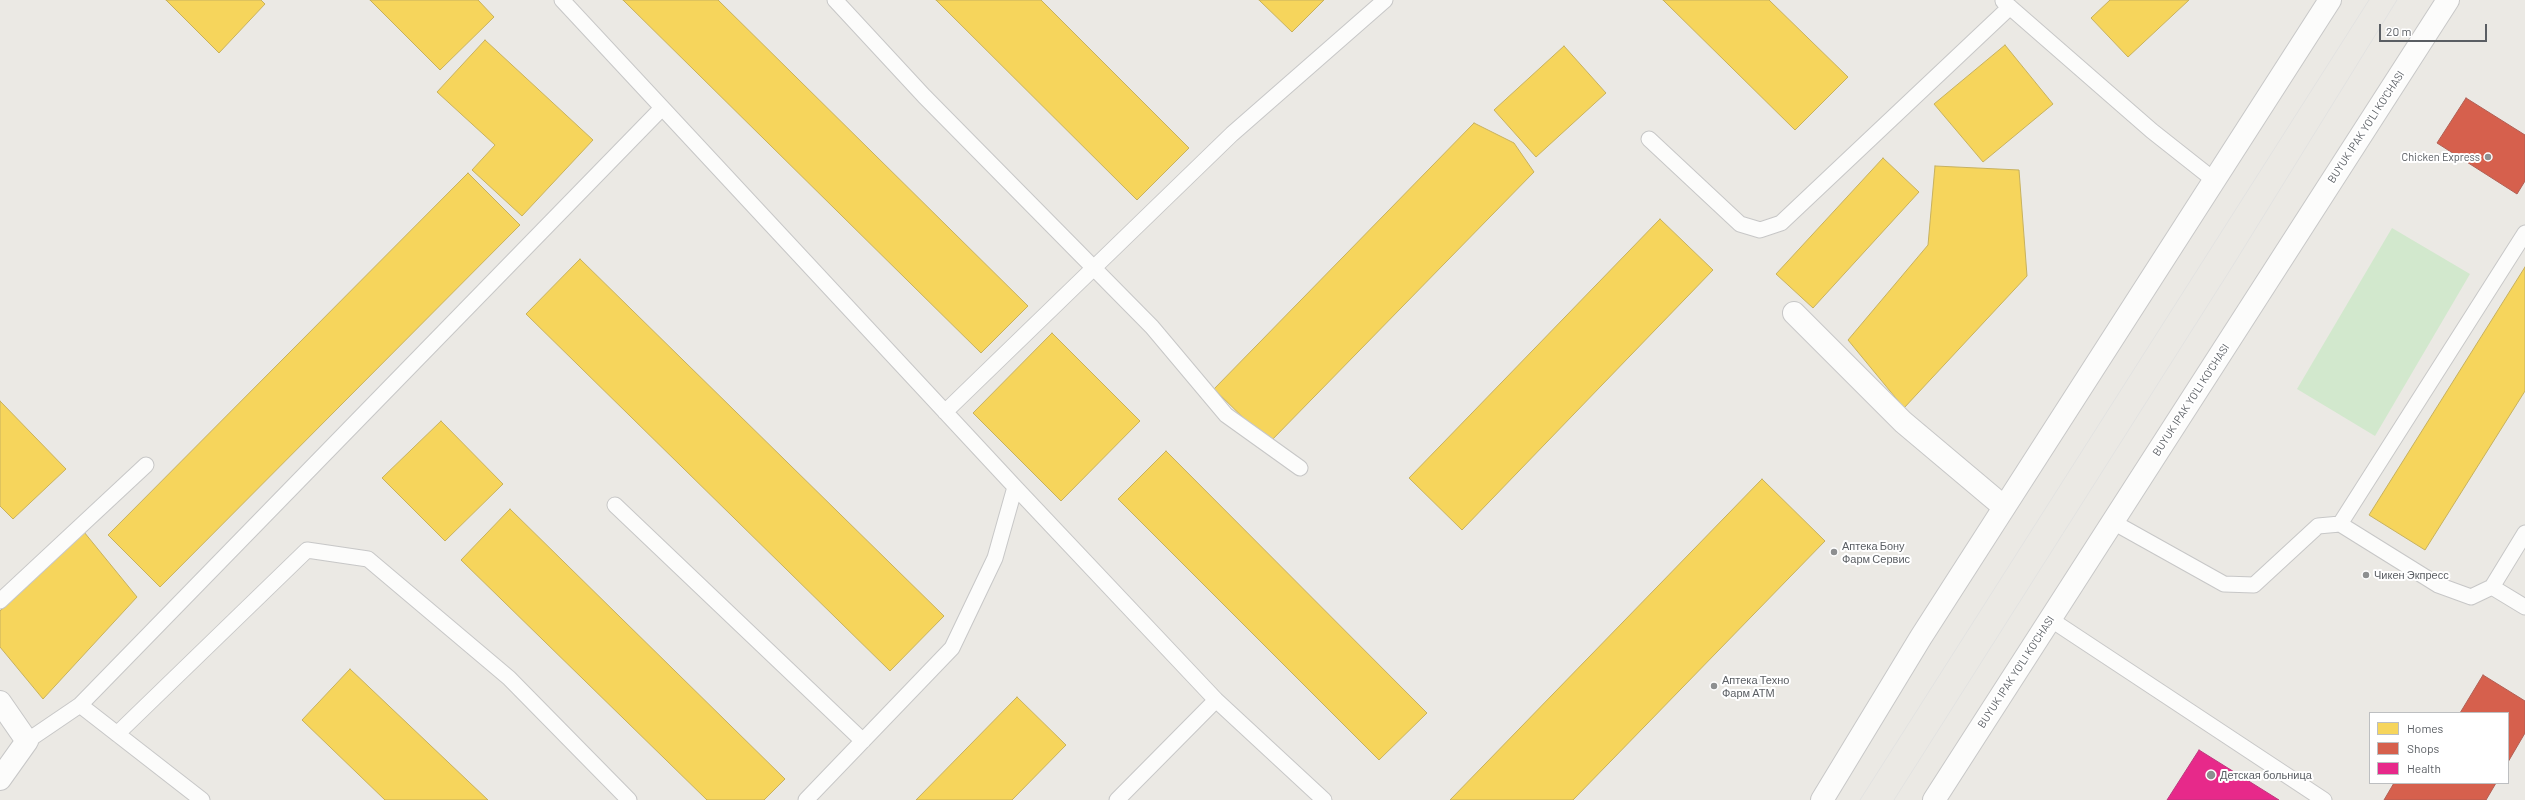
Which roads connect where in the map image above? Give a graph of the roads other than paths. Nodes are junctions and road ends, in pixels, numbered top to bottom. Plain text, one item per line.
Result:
1 (562, 0) edge
2 (835, 0) edge
3 (1385, 0) edge
4 (2330, 0) edge
5 (2448, 0) edge
6 (2006, 3) edge
7 (662, 108) junction
8 (1649, 139) dead end
9 (2214, 180) junction
10 (2525, 233) edge
11 (1094, 268) junction
12 (1794, 313) dead end
13 (945, 412) junction
14 (146, 465) dead end
15 (1300, 468) dead end
16 (1014, 487) junction
17 (615, 504) dead end
18 (2004, 508) junction
19 (2113, 522) junction
20 (2340, 524) junction
21 (2525, 534) edge
22 (2492, 587) junction
23 (0, 601) edge
24 (2525, 607) edge
25 (2050, 619) junction
26 (1216, 700) junction
27 (0, 702) edge
28 (80, 705) junction
29 (117, 734) junction
30 (27, 741) junction
31 (863, 741) junction
32 (0, 778) edge
33 (202, 800) edge
34 (629, 800) edge
35 (806, 800) edge
36 (1117, 800) edge
37 (1324, 800) edge
38 (1822, 800) edge
39 (1934, 800) edge
40 (2324, 800) edge

1 - 7 lane
2 - 11 lane
3 - 11 lane
4 - 9 main road
5 - 19 main road, BUYUK IPAK YO'LI KO'CHASI
6 - 8 lane
6 - 9 lane
7 - 13 lane
7 - 28 lane
9 - 18 main road
10 - 20 lane
11 - 13 lane
11 - 15 lane
12 - 18 main road
13 - 16 lane
14 - 23 lane
16 - 26 lane
16 - 31 lane
17 - 31 lane
18 - 38 main road
19 - 20 lane
19 - 25 main road, BUYUK IPAK YO'LI KO'CHASI
20 - 22 lane
21 - 22 lane
22 - 24 lane
25 - 39 main road, BUYUK IPAK YO'LI KO'CHASI
25 - 40 lane
26 - 36 lane
26 - 37 lane
27 - 30 main road
28 - 29 lane
28 - 30 lane
29 - 33 lane
29 - 34 lane
30 - 32 main road
31 - 35 lane

